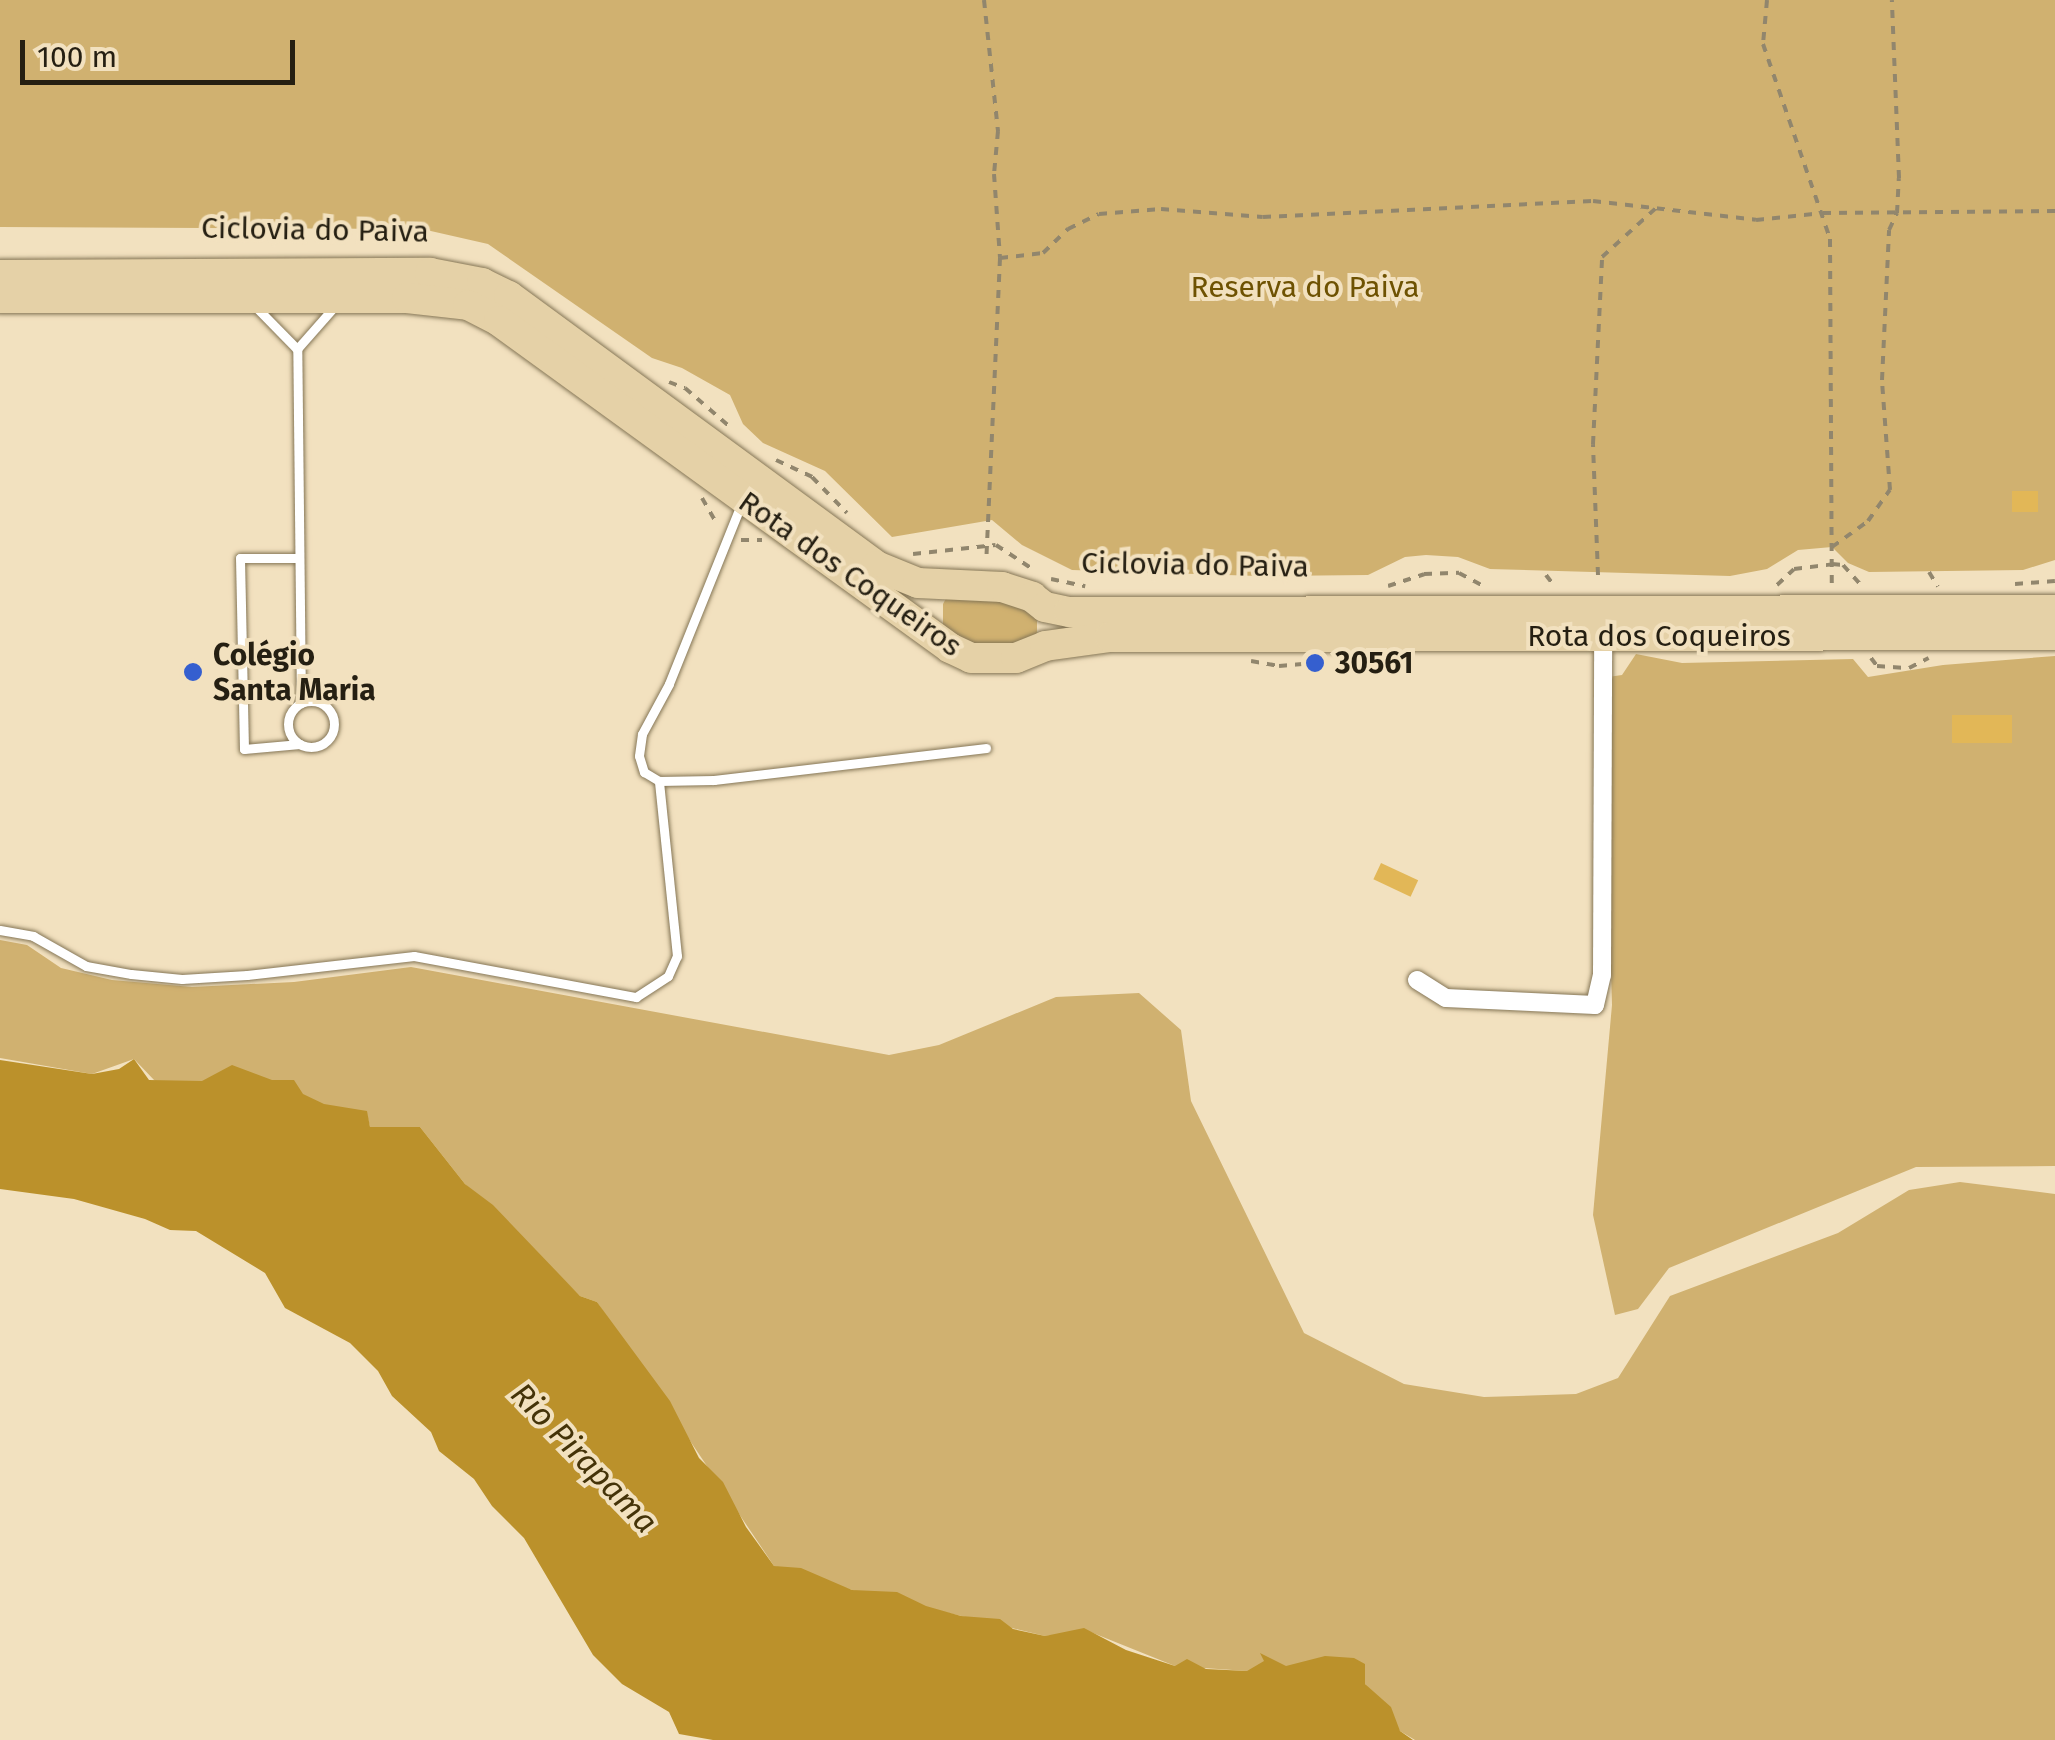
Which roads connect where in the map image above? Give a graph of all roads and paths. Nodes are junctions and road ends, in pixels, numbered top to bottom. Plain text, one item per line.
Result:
1 (984, 0) edge
2 (1767, 0) edge
3 (1892, 0) edge
4 (1656, 208) junction
5 (2055, 211) edge
6 (1897, 213) junction
7 (1823, 214) junction
8 (1000, 258) junction
9 (0, 275) edge
10 (0, 298) edge
11 (248, 298) junction
12 (343, 298) junction
13 (296, 349) junction
14 (668, 382) dead end
15 (736, 436) dead end
16 (770, 458) dead end
17 (702, 497) dead end
18 (743, 500) junction
19 (851, 517) dead end
20 (728, 535) junction
21 (772, 542) dead end
22 (987, 544) junction
23 (1832, 546) junction
24 (901, 552) dead end
25 (299, 558) junction
26 (1832, 564) junction
27 (1598, 575) dead end
28 (2055, 581) edge
29 (945, 585) junction
30 (985, 585) junction
31 (1999, 585) dead end
32 (1484, 586) dead end
33 (1770, 586) dead end
34 (1875, 586) dead end
35 (1953, 586) dead end
36 (1102, 587) dead end
37 (1538, 587) dead end
38 (1556, 587) dead end
39 (1923, 587) dead end
40 (1381, 590) dead end
41 (1032, 597) junction
42 (2055, 610) edge
43 (1832, 613) junction
44 (2055, 635) edge
45 (1603, 636) junction
46 (938, 639) junction
47 (1036, 651) junction
48 (1940, 652) dead end
49 (1868, 655) dead end
50 (1336, 658) dead end
51 (1248, 660) dead end
52 (301, 704) junction
53 (300, 744) junction
54 (986, 748) dead end
55 (659, 782) junction
56 (0, 930) edge
57 (1417, 980) dead end

1 - 8 path
2 - 7 path
3 - 6 path
4 - 7 path
4 - 8 path
4 - 27 path
5 - 6 path
6 - 7 path
6 - 23 path
7 - 23 path
8 - 22 path
9 - 29 main road, Rota dos Coqueiros
10 - 11 main road, Rota dos Coqueiros
11 - 12 main road, Rota dos Coqueiros
11 - 13 lane
12 - 13 lane
12 - 18 main road, Rota dos Coqueiros
13 - 25 lane
14 - 15 path
16 - 19 path
17 - 20 path
18 - 20 lane
18 - 46 main road, Rota dos Coqueiros
20 - 21 path
20 - 55 lane
22 - 24 path
22 - 30 path
22 - 36 path, Ciclovia do Paiva
23 - 26 path
25 - 52 lane
25 - 53 lane
26 - 33 path
26 - 34 path
26 - 43 path
28 - 31 path
29 - 30 main road, Rota dos Coqueiros
29 - 46 main road
30 - 41 main road, Rota dos Coqueiros
32 - 40 path
35 - 39 path
37 - 38 path
41 - 43 main road, Rota dos Coqueiros
41 - 47 main road
42 - 43 main road, Rota dos Coqueiros
44 - 45 main road, Rota dos Coqueiros
45 - 47 main road, Rota dos Coqueiros
45 - 57 street
46 - 47 main road, Rota dos Coqueiros
48 - 49 path
50 - 51 path
52 - 53 lane
52 - 53 lane
54 - 55 lane
55 - 56 lane

